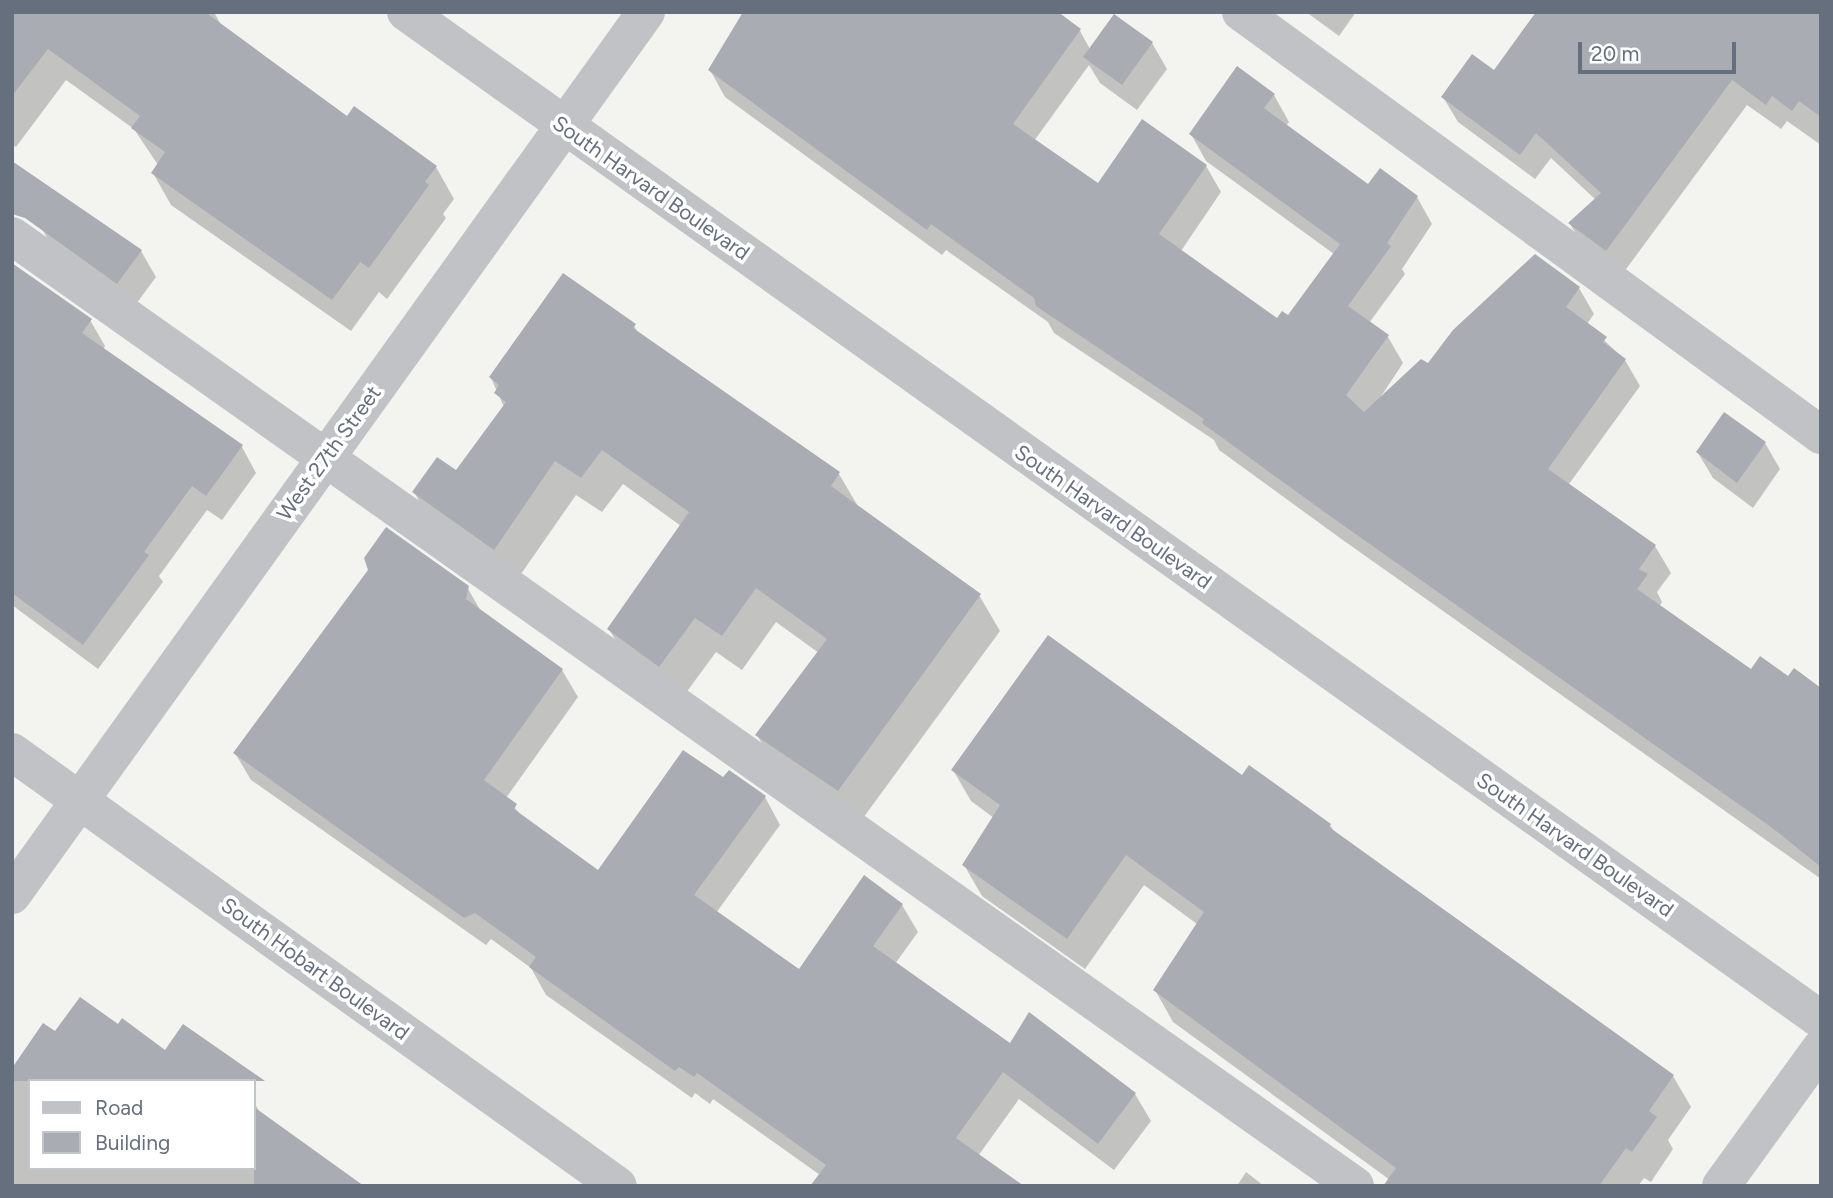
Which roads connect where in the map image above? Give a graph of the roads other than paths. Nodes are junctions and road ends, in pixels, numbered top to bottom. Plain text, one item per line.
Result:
1 (406, 12) edge
2 (646, 12) edge
3 (1241, 12) edge
4 (564, 127) junction
5 (12, 236) edge
6 (1821, 435) edge
7 (326, 457) junction
8 (12, 752) edge
9 (79, 801) junction
10 (12, 895) edge
11 (1821, 1020) edge
12 (1821, 1048) edge
13 (618, 1186) edge
14 (1355, 1186) edge
15 (1721, 1186) edge

1 - 4 street, South Harvard Boulevard
2 - 4 street, West 27th Street
3 - 6 street
4 - 7 street, West 27th Street
4 - 11 street, South Harvard Boulevard
5 - 7 street
7 - 9 street, West 27th Street
7 - 14 street
8 - 9 street, South Hobart Boulevard
9 - 10 street, West 27th Street
9 - 13 street, South Hobart Boulevard
12 - 15 street

